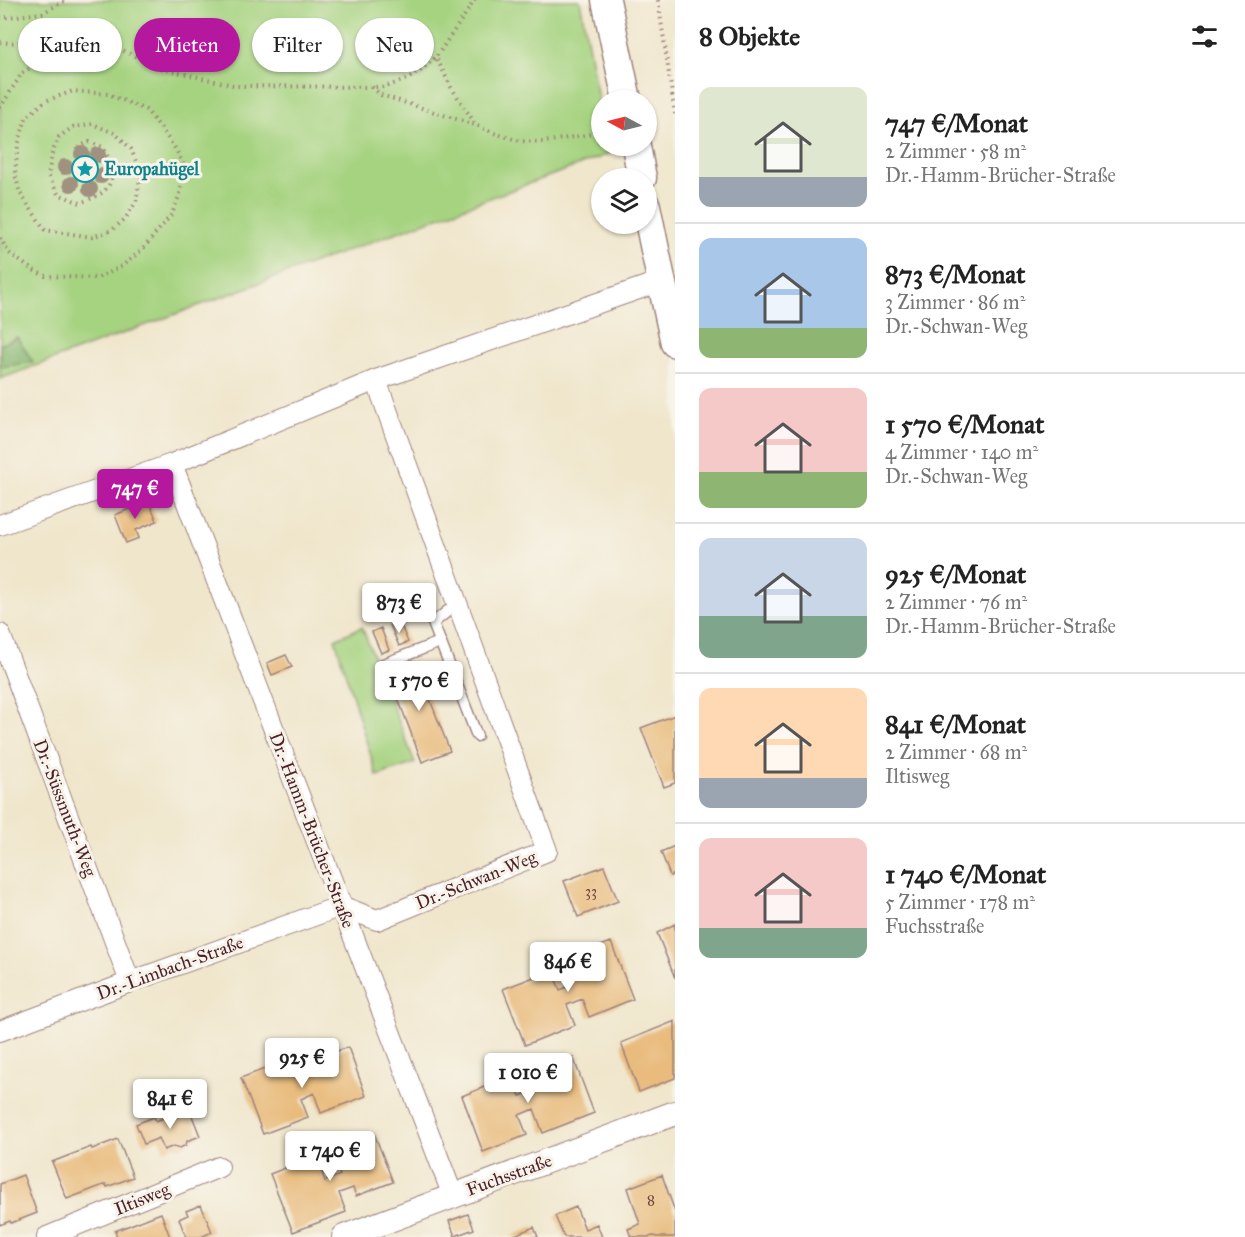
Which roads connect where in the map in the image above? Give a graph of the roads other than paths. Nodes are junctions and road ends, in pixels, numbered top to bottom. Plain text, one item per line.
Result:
1 (606, 0) edge
2 (625, 90) edge
3 (651, 234) edge
4 (661, 279) junction
5 (675, 343) edge
6 (376, 380) junction
7 (172, 464) junction
8 (0, 525) edge
9 (458, 607) junction
10 (0, 633) edge
11 (440, 642) junction
12 (381, 665) dead end
13 (477, 736) dead end
14 (341, 906) junction
15 (130, 982) junction
16 (0, 1031) edge
17 (675, 1113) edge
18 (219, 1167) dead end
19 (453, 1196) junction
20 (59, 1235) edge
21 (344, 1237) edge

1 - 2 main road
3 - 4 main road
4 - 5 main road
4 - 6 street
6 - 7 street
6 - 9 street, Dr.-Schwan-Weg
7 - 8 street
7 - 14 street, Dr.-Hamm-Brücher-Straße
9 - 11 lane
9 - 14 street, Dr.-Schwan-Weg
10 - 15 street, Dr.-Süssmuth-Weg
11 - 12 lane
11 - 13 lane
14 - 15 street, Dr.-Limbach-Straße
14 - 19 street, Dr.-Hamm-Brücher-Straße
15 - 16 street, Dr.-Limbach-Straße
17 - 19 street, Fuchsstraße
18 - 20 street, Iltisweg
19 - 21 street, Fuchsstraße

